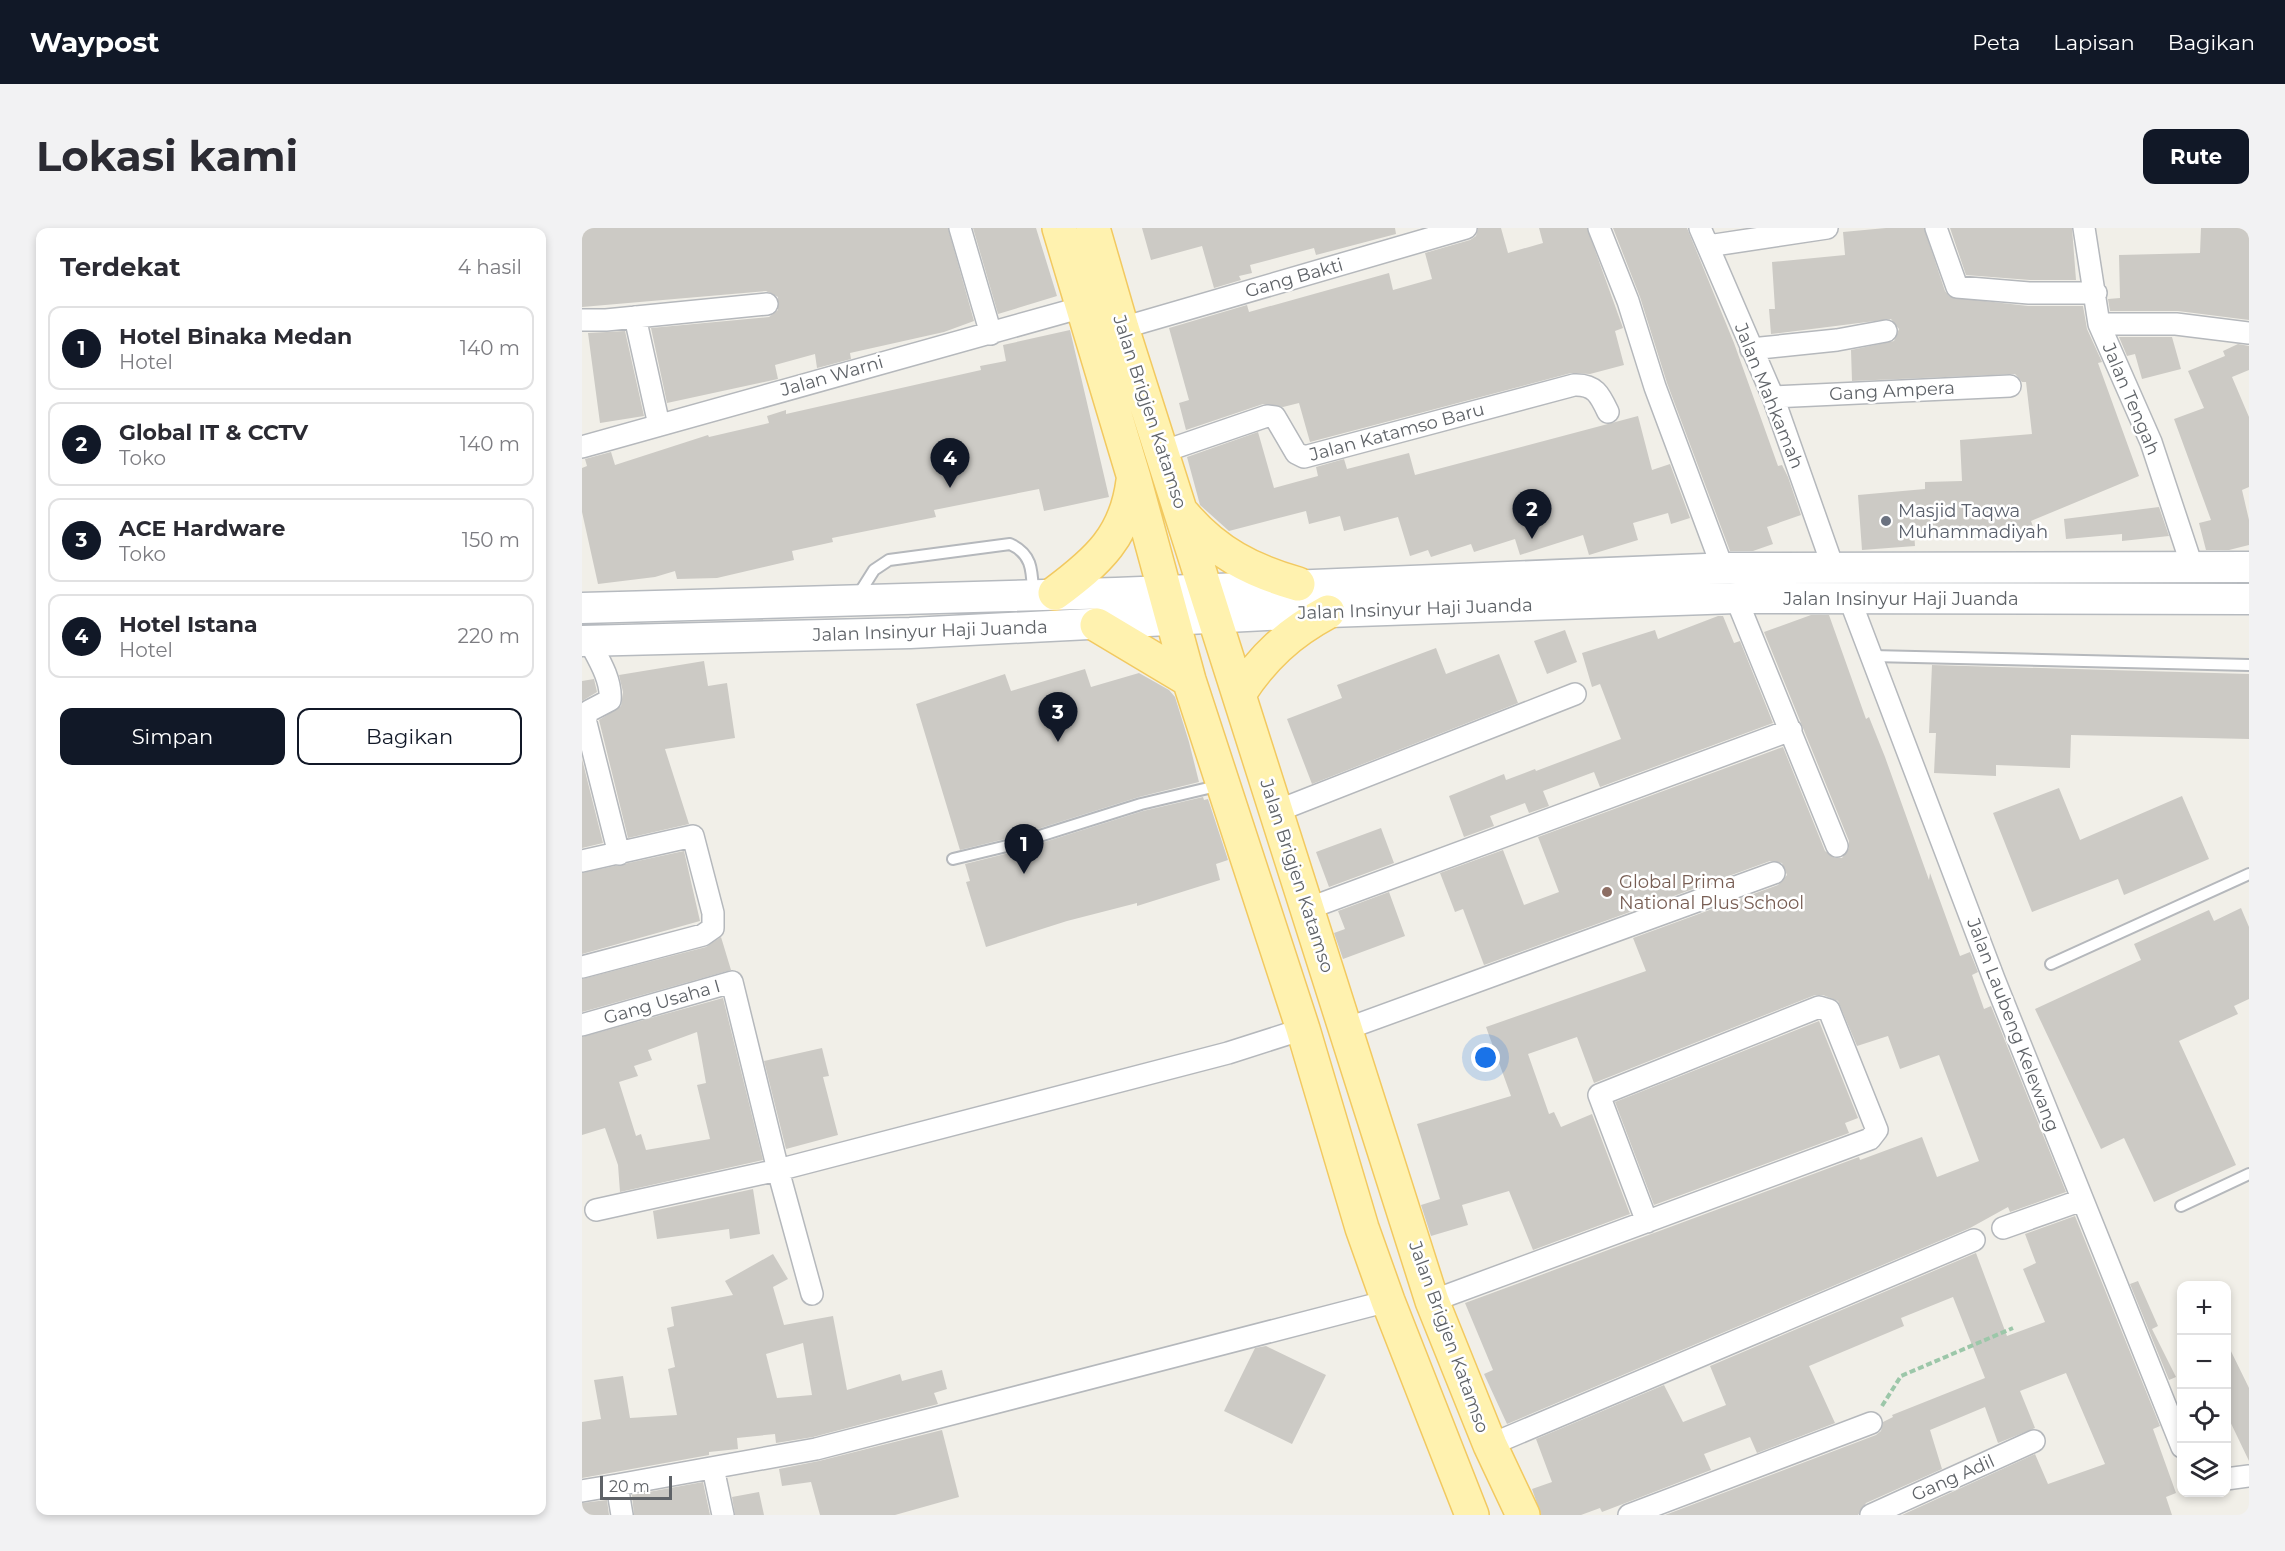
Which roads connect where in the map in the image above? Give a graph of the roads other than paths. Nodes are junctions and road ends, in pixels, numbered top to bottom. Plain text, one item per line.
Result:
1 (960, 228) edge
2 (1059, 228) edge
3 (1093, 228) edge
4 (1466, 228) edge
5 (1599, 228) edge
6 (1827, 228) edge
7 (1936, 228) edge
8 (2084, 228) edge
9 (1704, 237) edge
10 (2096, 293) junction
11 (767, 304) dead end
12 (1083, 306) junction
13 (635, 317) junction
14 (582, 320) edge
15 (2099, 324) junction
16 (1122, 328) junction
17 (1886, 331) dead end
18 (991, 333) junction
19 (2249, 333) edge
20 (1751, 349) junction
21 (2010, 386) dead end
22 (1773, 397) junction
23 (1608, 412) dead end
24 (659, 425) junction
25 (582, 447) edge
26 (1162, 452) junction
27 (1134, 478) junction
28 (1181, 511) junction
29 (2192, 566) junction
30 (1833, 567) junction
31 (2249, 567) edge
32 (1723, 568) junction
33 (1298, 584) junction
34 (1044, 594) junction
35 (1736, 598) junction
36 (1850, 600) junction
37 (854, 602) junction
38 (1210, 603) junction
39 (2247, 603) edge
40 (582, 606) edge
41 (1168, 606) junction
42 (1328, 612) junction
43 (1097, 625) junction
44 (585, 641) edge
45 (1872, 656) junction
46 (2249, 664) edge
47 (1189, 680) junction
48 (1239, 694) junction
49 (1575, 694) dead end
50 (1791, 730) junction
51 (1224, 784) junction
52 (1276, 811) junction
53 (1837, 846) dead end
54 (619, 854) junction
55 (953, 859) dead end
56 (582, 861) edge
57 (1774, 873) dead end
58 (2249, 874) edge
59 (1307, 909) junction
60 (2051, 964) dead end
61 (582, 967) edge
62 (582, 1025) edge
63 (1303, 1029) junction
64 (1346, 1029) junction
65 (778, 1170) junction
66 (2249, 1174) edge
67 (2082, 1200) junction
68 (2181, 1206) dead end
69 (596, 1210) dead end
70 (1647, 1221) junction
71 (2003, 1228) dead end
72 (1974, 1240) dead end
73 (812, 1294) dead end
74 (1388, 1301) junction
75 (1432, 1301) junction
76 (1871, 1423) road end
77 (2034, 1441) dead end
78 (2179, 1443) edge
79 (1490, 1445) junction
80 (713, 1468) junction
81 (2249, 1476) edge
82 (2231, 1478) edge
83 (617, 1485) junction
84 (582, 1491) edge
85 (622, 1515) edge
86 (723, 1515) edge
87 (1472, 1515) edge
88 (1523, 1515) edge
89 (1629, 1515) edge
90 (1871, 1515) edge

1 - 18 street
2 - 12 main road, Jalan Brigjen Katamso
3 - 16 main road, Jalan Brigjen Katamso
4 - 16 street, Gang Bakti
5 - 32 street
6 - 9 street
7 - 10 street
8 - 10 street, Jalan Tengah
9 - 20 street, Jalan Mahkamah
10 - 15 street, Jalan Tengah
11 - 13 street
12 - 18 street, Jalan Warni
12 - 27 main road, Jalan Brigjen Katamso
13 - 14 street
13 - 24 street
15 - 19 street
15 - 29 street, Jalan Tengah
16 - 26 main road, Jalan Brigjen Katamso
17 - 20 street
18 - 24 street, Jalan Warni
20 - 22 street, Jalan Mahkamah
21 - 22 street, Gang Ampera
22 - 30 street, Jalan Mahkamah
23 - 26 street, Jalan Katamso Baru
24 - 25 street, Jalan Warni
26 - 28 main road, Jalan Brigjen Katamso
27 - 34 main road
27 - 41 main road, Jalan Brigjen Katamso
28 - 33 main road
28 - 38 main road, Jalan Brigjen Katamso
29 - 30 main road, Jalan Insinyur Haji Juanda
29 - 31 main road, Jalan Insinyur Haji Juanda
30 - 32 main road, Jalan Insinyur Haji Juanda
32 - 33 main road, Jalan Insinyur Haji Juanda
33 - 38 main road, Jalan Insinyur Haji Juanda
34 - 37 main road, Jalan Insinyur Haji Juanda
34 - 37 lane
34 - 41 main road, Jalan Insinyur Haji Juanda
35 - 36 main road, Jalan Insinyur Haji Juanda
35 - 42 main road, Jalan Insinyur Haji Juanda
35 - 50 street
36 - 39 main road, Jalan Insinyur Haji Juanda
36 - 45 street, Jalan Laubeng Kelewang
37 - 40 main road, Jalan Insinyur Haji Juanda
38 - 41 main road, Jalan Insinyur Haji Juanda
38 - 42 main road, Jalan Insinyur Haji Juanda
38 - 48 main road, Jalan Brigjen Katamso
41 - 43 main road, Jalan Insinyur Haji Juanda
41 - 47 main road, Jalan Brigjen Katamso
42 - 48 main road
43 - 44 main road, Jalan Insinyur Haji Juanda
43 - 47 main road
44 - 54 street
45 - 46 lane
45 - 67 street, Jalan Laubeng Kelewang
47 - 51 main road, Jalan Brigjen Katamso
48 - 52 main road, Jalan Brigjen Katamso
49 - 52 street
50 - 53 street
50 - 59 street
51 - 55 lane
51 - 63 main road, Jalan Brigjen Katamso
52 - 59 main road, Jalan Brigjen Katamso
54 - 56 street
54 - 61 street
57 - 64 street
58 - 60 lane
59 - 64 main road, Jalan Brigjen Katamso
62 - 65 street, Gang Usaha I
63 - 65 street
63 - 74 main road, Jalan Brigjen Katamso
64 - 75 main road, Jalan Brigjen Katamso
65 - 69 street
65 - 73 street
66 - 68 lane
67 - 71 street
67 - 78 street, Jalan Laubeng Kelewang
70 - 70 street
70 - 75 street
72 - 79 street
74 - 80 street
74 - 87 main road, Jalan Brigjen Katamso
75 - 79 main road, Jalan Brigjen Katamso
76 - 89 street
77 - 90 street, Gang Adil
79 - 88 main road, Jalan Brigjen Katamso
80 - 83 street
80 - 86 street
81 - 82 street
83 - 84 street
83 - 85 street

